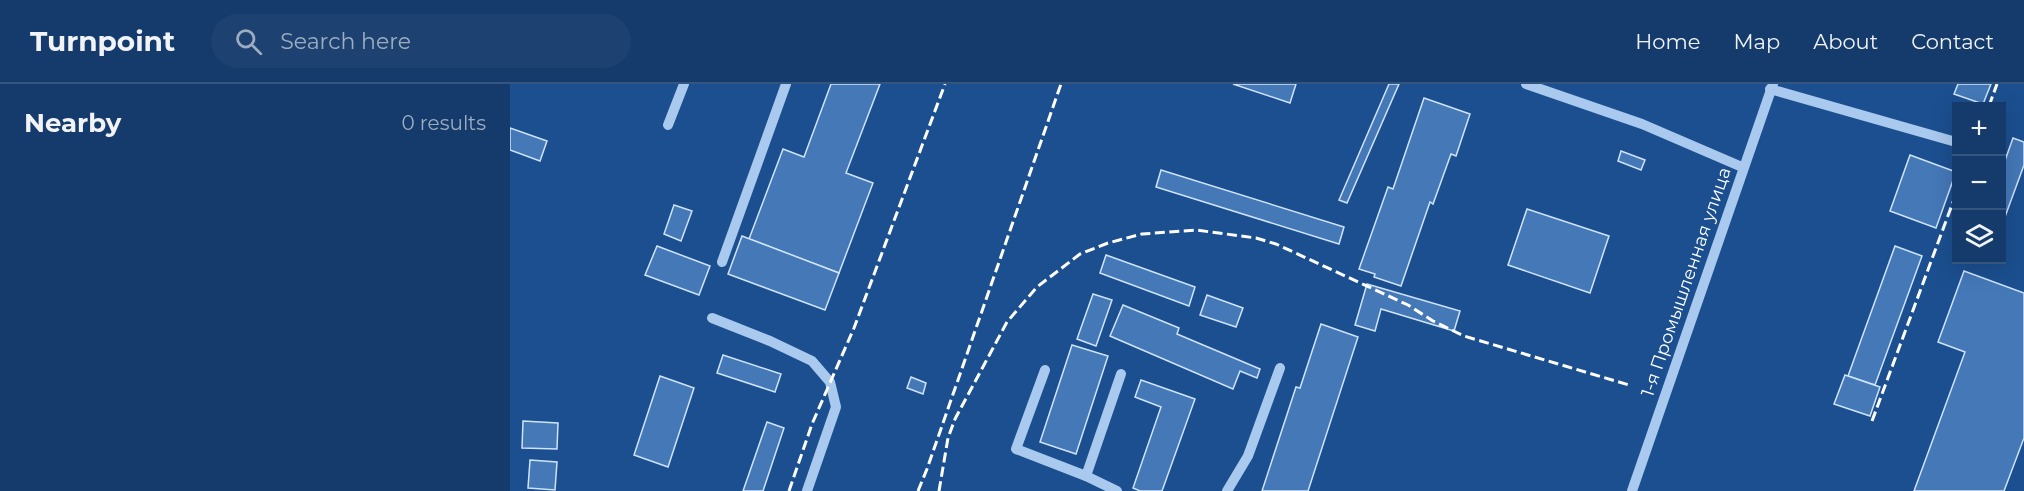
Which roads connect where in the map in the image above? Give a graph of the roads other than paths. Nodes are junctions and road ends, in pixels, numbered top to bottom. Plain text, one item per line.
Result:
1 (684, 84) edge
2 (786, 84) edge
3 (1526, 84) edge
4 (1772, 87) edge
5 (668, 124) dead end
6 (1952, 141) edge
7 (1743, 167) junction
8 (722, 262) dead end
9 (712, 318) dead end
10 (1280, 368) dead end
11 (1045, 370) dead end
12 (1121, 374) dead end
13 (1086, 476) junction
14 (807, 491) edge
15 (1117, 491) edge
16 (1227, 491) edge
17 (1632, 491) edge

1 - 5 street
2 - 8 street
3 - 7 street
4 - 6 street
4 - 7 street, 1-я Промышленная улица
7 - 17 street, 1-я Промышленная улица
9 - 14 street
10 - 16 street
11 - 13 street
12 - 13 street
13 - 15 street

